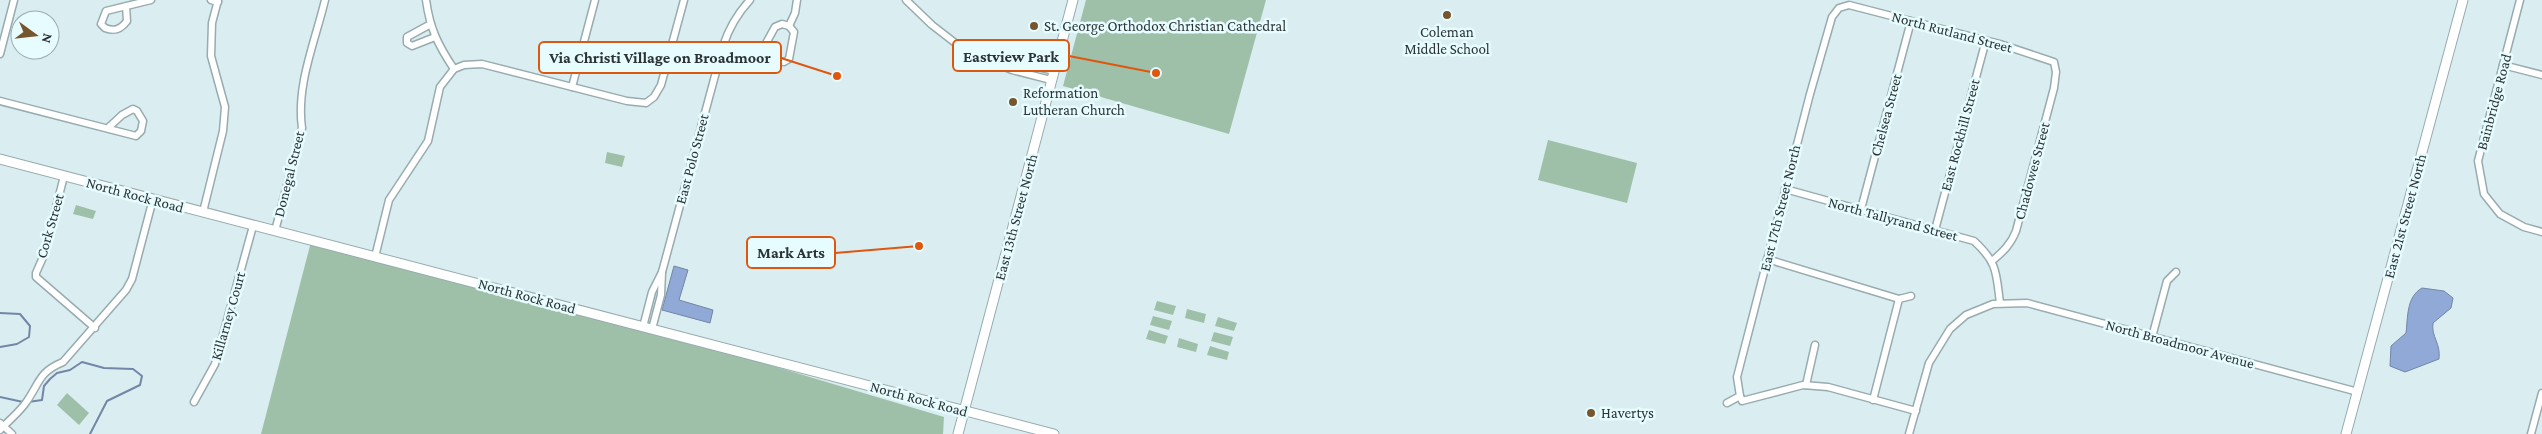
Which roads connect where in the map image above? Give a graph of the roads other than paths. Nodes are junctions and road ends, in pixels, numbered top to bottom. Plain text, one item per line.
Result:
1 (14, 0) edge
2 (151, 0) edge
3 (210, 0) edge
4 (325, 0) edge
5 (426, 0) edge
6 (595, 0) edge
7 (684, 0) edge
8 (750, 0) edge
9 (797, 0) edge
10 (906, 0) edge
11 (1073, 0) edge
12 (2463, 0) edge
13 (2520, 0) edge
14 (218, 1) edge
15 (126, 6) junction
16 (1839, 8) joint
17 (1911, 21) junction
18 (430, 25) junction
19 (789, 26) junction
20 (435, 37) junction
21 (1986, 40) junction
22 (673, 44) junction
23 (723, 46) junction
24 (0, 54) edge
25 (720, 56) junction
26 (759, 56) junction
27 (2503, 65) junction
28 (454, 69) junction
29 (2056, 72) joint
30 (2542, 74) edge
31 (1053, 76) junction
32 (572, 87) junction
33 (0, 101) edge
34 (108, 128) junction
35 (0, 159) edge
36 (64, 176) junction
37 (1785, 189) junction
38 (153, 199) junction
39 (1861, 209) junction
40 (203, 212) junction
41 (253, 226) junction
42 (1935, 230) junction
43 (275, 232) junction
44 (2542, 232) edge
45 (374, 257) junction
46 (1767, 259) junction
47 (1992, 261) junction
48 (2176, 272) dead end
49 (1911, 296) dead end
50 (1899, 299) junction
51 (2000, 303) junction
52 (95, 328) junction
53 (647, 328) junction
54 (2152, 336) junction
55 (1815, 345) dead end
56 (1806, 385) junction
57 (2358, 392) junction
58 (2542, 393) edge
59 (1740, 396) junction
60 (1872, 400) junction
61 (194, 402) dead end
62 (1726, 403) dead end
63 (964, 411) junction
64 (1916, 411) junction
65 (1, 426) edge
66 (2347, 433) edge
67 (12, 434) edge
68 (958, 434) edge
69 (1054, 434) edge
70 (1909, 434) edge
71 (2530, 434) edge

1 - 24 street
2 - 15 street
3 - 14 street
4 - 43 street, Donegal Street
5 - 18 street
6 - 32 street
7 - 22 street
8 - 23 street
9 - 19 street
10 - 31 street
11 - 31 main road, East 13th Street North
12 - 57 main road, East 21st Street North
13 - 27 street, Bainbridge Road
14 - 40 street
15 - 15 street
16 - 17 street, North Rutland Street
16 - 37 street, East 17th Street North
17 - 21 street, North Rutland Street
17 - 39 street, Chelsea Street
18 - 20 street
18 - 20 street
19 - 26 street
19 - 26 street
20 - 28 street
21 - 29 street, North Rutland Street
21 - 42 street, East Rockhill Street
22 - 25 street
22 - 32 street
23 - 25 street, East Polo Street
23 - 26 street
25 - 53 street, East Polo Street
27 - 30 street
27 - 44 street, Bainbridge Road
28 - 32 street
28 - 45 street
29 - 47 street, Chadowes Street
31 - 63 main road, East 13th Street North
33 - 34 street
34 - 34 street
35 - 36 main road, North Rock Road
36 - 38 main road, North Rock Road
36 - 52 street, Cork Street
37 - 39 street, North Tallyrand Street
37 - 46 street, East 17th Street North
38 - 40 main road, North Rock Road
38 - 52 street
39 - 42 street, North Tallyrand Street
40 - 41 main road, North Rock Road
41 - 43 main road, North Rock Road
41 - 61 street, Killarney Court
42 - 47 street, North Tallyrand Street
43 - 45 main road, North Rock Road
45 - 53 main road, North Rock Road
46 - 50 street
46 - 59 street, East 17th Street North
47 - 51 street
48 - 54 street
49 - 50 street
50 - 60 street
51 - 54 street, North Broadmoor Avenue
51 - 64 street
52 - 65 street
53 - 63 main road, North Rock Road
54 - 57 street, North Broadmoor Avenue
55 - 56 street
56 - 59 street
56 - 60 street
57 - 66 main road, East 21st Street North
58 - 71 street
59 - 62 street
60 - 64 street
63 - 68 main road, East 13th Street North
63 - 69 main road, North Rock Road
64 - 70 street
65 - 67 street

